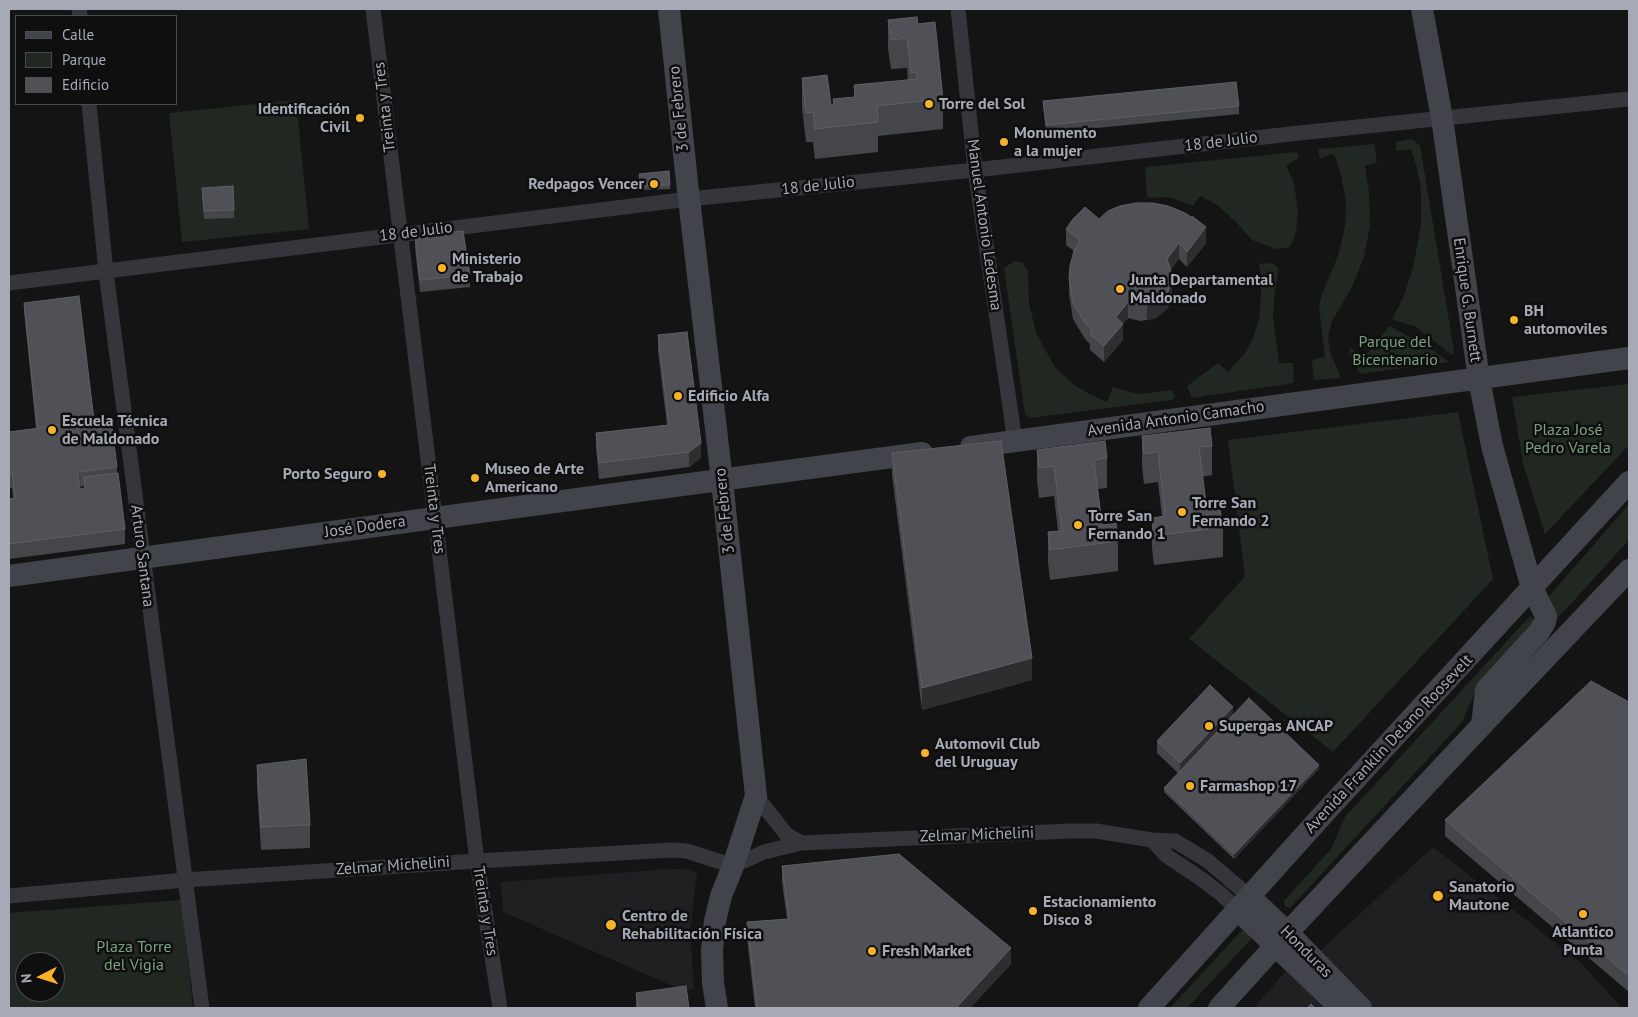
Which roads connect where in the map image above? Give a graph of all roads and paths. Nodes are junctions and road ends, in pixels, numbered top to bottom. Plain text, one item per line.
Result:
1 (373, 9) edge
2 (669, 9) edge
3 (958, 9) edge
4 (1422, 9) edge
5 (1629, 99) edge
6 (89, 105) edge
7 (1442, 118) junction
8 (975, 170) junction
9 (690, 199) junction
10 (400, 234) junction
11 (106, 272) junction
12 (9, 283) edge
13 (1629, 358) edge
14 (1478, 379) junction
15 (1015, 441) junction
16 (722, 480) junction
17 (1629, 482) edge
18 (435, 518) junction
19 (142, 558) junction
20 (1629, 570) edge
21 (9, 576) edge
22 (1532, 588) junction
23 (1482, 725) junction
24 (756, 796) junction
25 (801, 843) junction
26 (478, 860) junction
27 (733, 866) junction
28 (185, 880) junction
29 (9, 896) edge
30 (1244, 903) junction
31 (1282, 939) junction
32 (202, 1008) edge
33 (500, 1008) edge
34 (716, 1008) edge
35 (1149, 1008) edge
36 (1219, 1008) edge
37 (1341, 1008) edge
38 (1361, 1008) edge

1 - 10 street, Treinta y Tres
2 - 9 street, 3 de Febrero
3 - 8 street, Manuel Antonio Ledesma
4 - 7 street, Enrique G. Burnett
5 - 7 street, 18 de Julio
6 - 11 street, Arturo Santana
7 - 8 street, 18 de Julio
7 - 14 street, Enrique G. Burnett
8 - 9 street, 18 de Julio
8 - 15 street, Manuel Antonio Ledesma
9 - 10 street, 18 de Julio
9 - 16 street, 3 de Febrero
10 - 11 street, 18 de Julio
10 - 18 street, Treinta y Tres
11 - 12 street, 18 de Julio
11 - 19 street, Arturo Santana
13 - 14 street, Avenida Antonio Camacho
14 - 15 street, Avenida Antonio Camacho
14 - 22 street, Enrique G. Burnett
15 - 16 street, Avenida Antonio Camacho
16 - 18 street, José Dodera
16 - 24 street, 3 de Febrero
17 - 22 street, Avenida Franklin Delano Roosevelt
18 - 19 street, José Dodera
18 - 26 street, Treinta y Tres
19 - 21 street, José Dodera
19 - 28 street, Arturo Santana
20 - 23 street
22 - 23 street, Enrique G. Burnett
22 - 30 street, Avenida Franklin Delano Roosevelt
23 - 31 street
24 - 25 street
24 - 27 street, 3 de Febrero
25 - 27 street, Zelmar Michelini
25 - 30 street, Zelmar Michelini
26 - 27 street, Zelmar Michelini
26 - 28 street, Zelmar Michelini
26 - 33 street, Treinta y Tres
27 - 34 street, 3 de Febrero
28 - 29 street, Zelmar Michelini
28 - 32 street, Arturo Santana
30 - 31 street, Honduras
30 - 35 street, Avenida Franklin Delano Roosevelt
31 - 36 street
31 - 37 street, Honduras
31 - 38 street, Honduras

